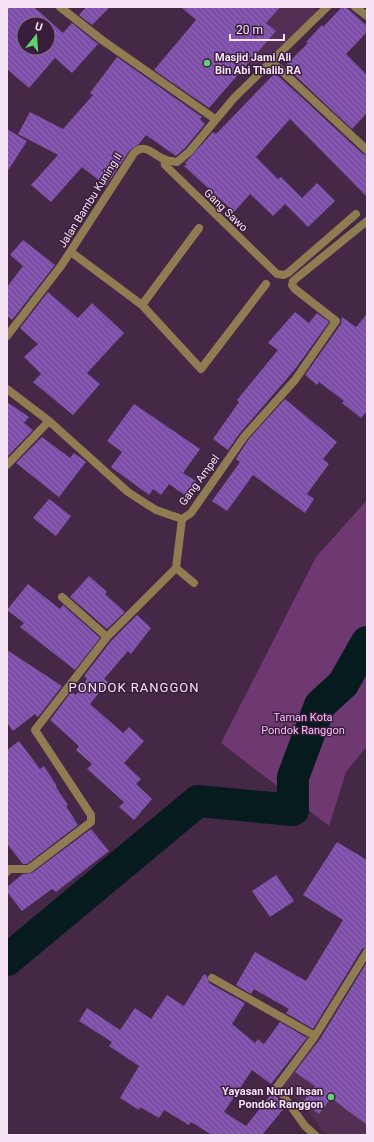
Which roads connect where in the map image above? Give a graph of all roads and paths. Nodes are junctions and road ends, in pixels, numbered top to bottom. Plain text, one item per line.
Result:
1 (60, 7) edge
2 (327, 7) edge
3 (355, 7) edge
4 (367, 16) edge
5 (271, 61) junction
6 (215, 119) junction
7 (367, 150) edge
8 (164, 160) junction
9 (356, 214) dead end
10 (367, 221) edge
11 (199, 228) dead end
12 (71, 252) junction
13 (266, 284) dead end
14 (142, 305) junction
15 (7, 336) edge
16 (7, 389) edge
17 (49, 421) junction
18 (7, 465) edge
19 (182, 519) junction
20 (176, 568) junction
21 (194, 583) dead end
22 (62, 598) dead end
23 (107, 637) junction
24 (7, 872) edge
25 (367, 952) edge
26 (212, 978) dead end
27 (315, 1036) junction
28 (315, 1135) edge

1 - 6 street
2 - 5 street
3 - 4 street
5 - 6 street
5 - 7 street
6 - 8 street
8 - 9 street, Gang Sawo
8 - 12 street, Jalan Bambu Kuning II
10 - 19 street, Gang Ampel
11 - 14 street
12 - 14 street
12 - 15 street, Jalan Bambu Kuning II
13 - 14 street
16 - 17 street
17 - 18 street
17 - 19 street, Gang Ampel
19 - 20 street
20 - 21 street
20 - 23 street
22 - 23 street
23 - 24 street
25 - 27 street
26 - 27 street
27 - 28 street

